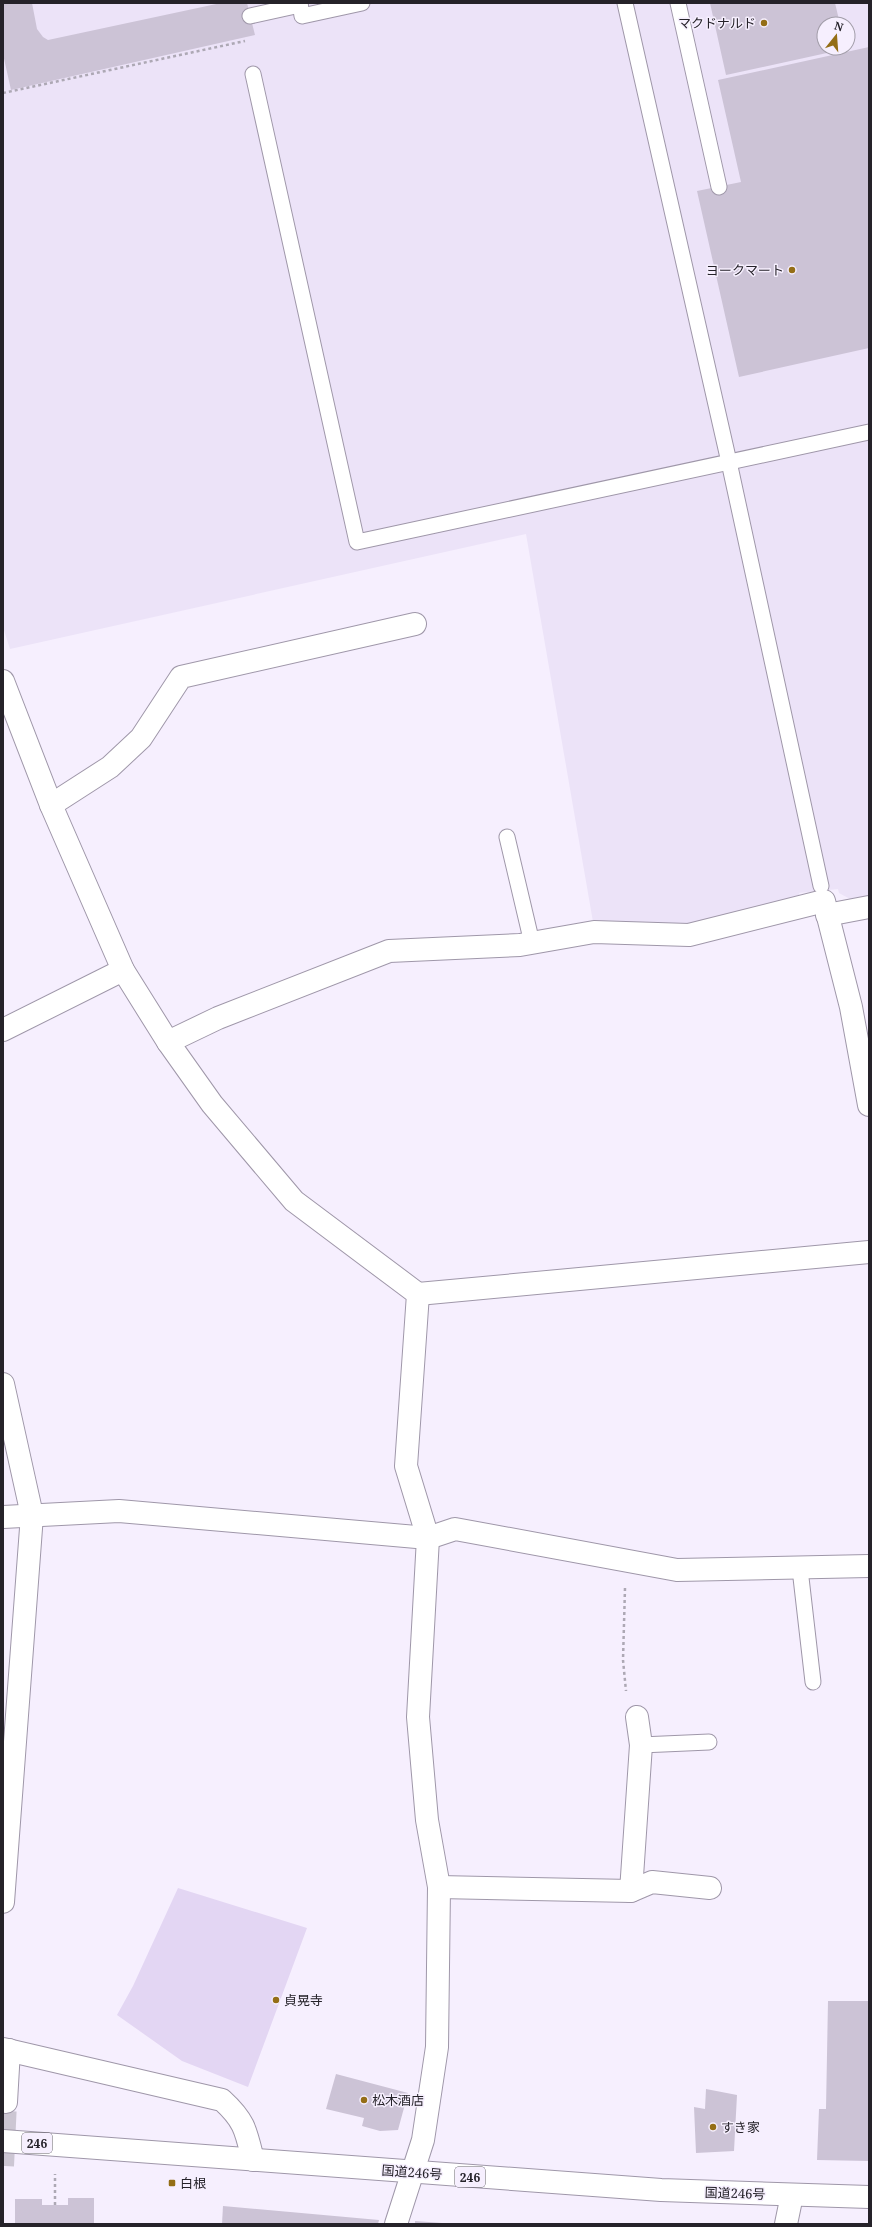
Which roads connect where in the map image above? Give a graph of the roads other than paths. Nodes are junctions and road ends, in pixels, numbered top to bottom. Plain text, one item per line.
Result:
1 (362, 3) edge
2 (625, 3) edge
3 (678, 3) edge
4 (300, 4) edge
5 (250, 16) dead end
6 (253, 74) dead end
7 (719, 187) dead end
8 (869, 432) edge
9 (729, 462) junction
10 (415, 624) dead end
11 (3, 681) edge
12 (51, 805) junction
13 (507, 837) dead end
14 (821, 886) dead end
15 (869, 907) edge
16 (828, 915) junction
17 (532, 943) junction
18 (123, 970) junction
19 (3, 1030) edge
20 (168, 1042) junction
21 (869, 1105) edge
22 (869, 1252) edge
23 (418, 1294) junction
24 (3, 1384) edge
25 (32, 1515) junction
26 (3, 1517) edge
27 (428, 1538) junction
28 (869, 1566) edge
29 (800, 1569) junction
30 (813, 1682) dead end
31 (632, 1708) road end
32 (709, 1742) dead end
33 (641, 1745) junction
34 (439, 1887) junction
35 (710, 1888) dead end
36 (631, 1891) junction
37 (3, 1902) edge
38 (6, 2050) edge
39 (6, 2102) dead end
40 (3, 2141) edge
41 (253, 2160) junction
42 (412, 2172) junction
43 (792, 2195) junction
44 (869, 2197) edge
45 (396, 2224) edge
46 (786, 2224) edge

1 - 4 lane
2 - 9 lane
3 - 7 lane
4 - 5 lane
6 - 9 lane
8 - 9 lane
9 - 14 lane
10 - 12 main road
11 - 12 main road
12 - 18 main road
13 - 17 lane
15 - 16 main road
16 - 17 main road
16 - 21 main road
17 - 20 main road
18 - 19 main road
18 - 20 main road
20 - 23 main road
22 - 23 main road
23 - 27 main road
24 - 25 main road
25 - 26 main road
25 - 27 main road
25 - 37 main road
27 - 29 main road
27 - 34 main road
28 - 29 main road
29 - 30 lane
31 - 33 main road
32 - 33 lane
33 - 36 main road
34 - 36 main road
34 - 42 main road
35 - 36 main road
38 - 39 main road
38 - 41 main road
40 - 41 main road, 国道246号 / 246
41 - 42 main road, 国道246号 / 246
42 - 43 main road, 国道246号 / 246
42 - 45 main road
43 - 44 main road, 国道246号 / 246
43 - 46 main road

